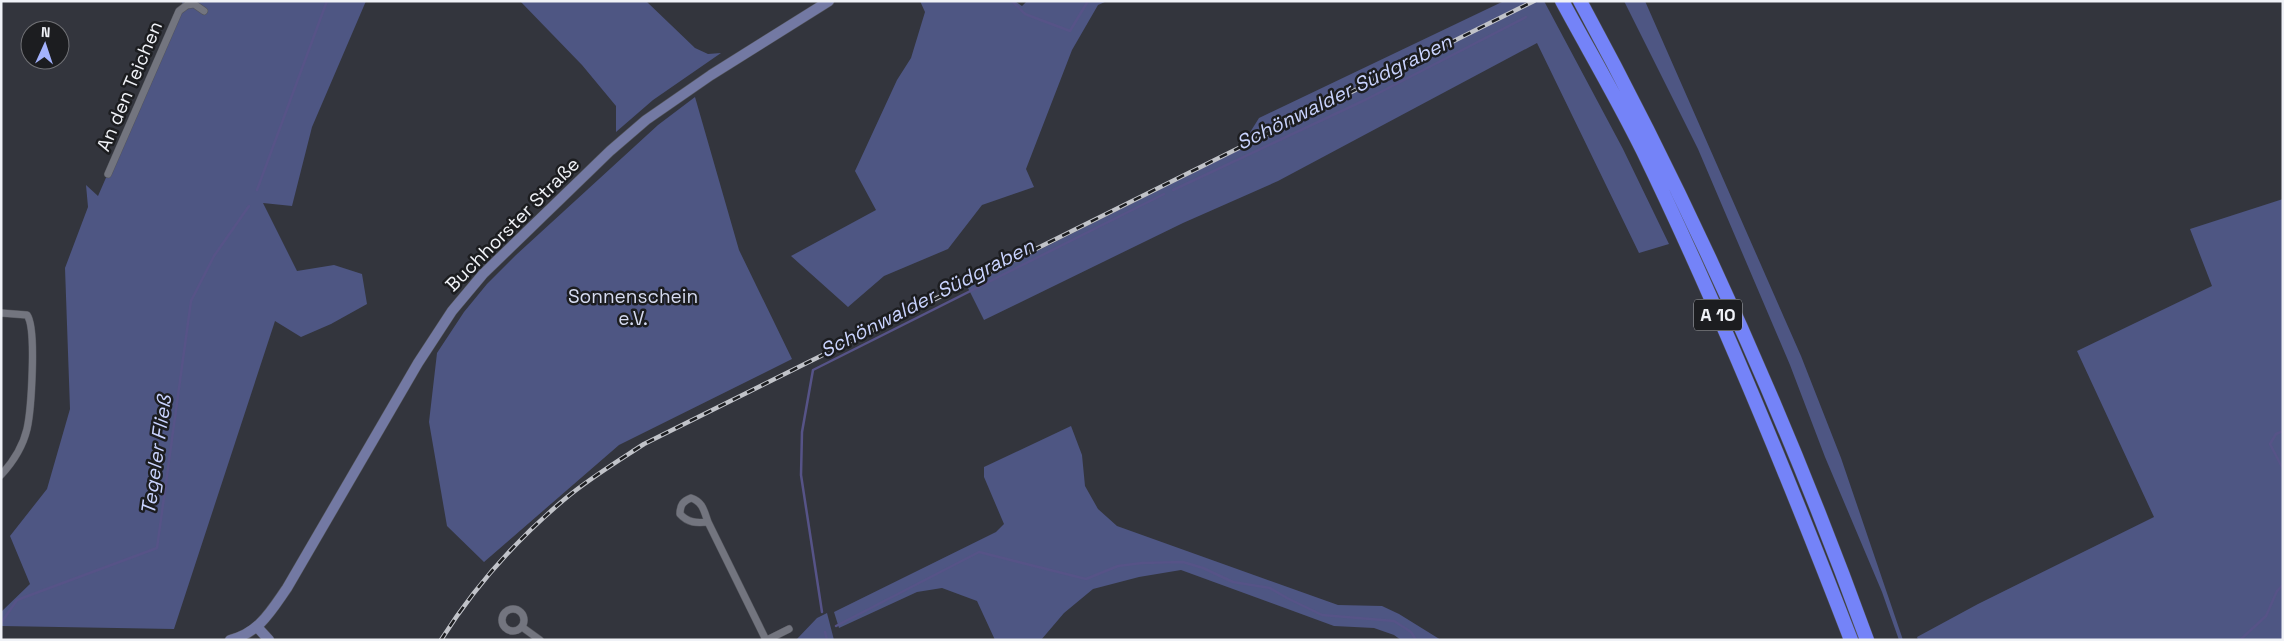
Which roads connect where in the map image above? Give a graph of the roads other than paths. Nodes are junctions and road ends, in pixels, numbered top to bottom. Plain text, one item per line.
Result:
1 (183, 1) edge
2 (202, 1) edge
3 (829, 1) edge
4 (1562, 1) edge
5 (1580, 1) edge
6 (179, 11) junction
7 (108, 174) dead end
8 (1, 313) edge
9 (1, 475) edge
10 (708, 522) dead end
11 (522, 627) dead end
12 (258, 628) junction
13 (789, 629) dead end
14 (230, 640) edge
15 (269, 640) edge
16 (540, 640) edge
17 (767, 640) edge
18 (1850, 640) edge
19 (1867, 640) edge

1 - 6 street, An den Teichen
2 - 6 street, An den Teichen
3 - 12 main road, Buchhorster Straße
4 - 18 highway, A 10
5 - 19 highway, A 10
6 - 7 street, An den Teichen
8 - 9 street
10 - 17 street
11 - 16 street
12 - 14 main road, Buchhorster Straße
12 - 15 main road
13 - 17 street

